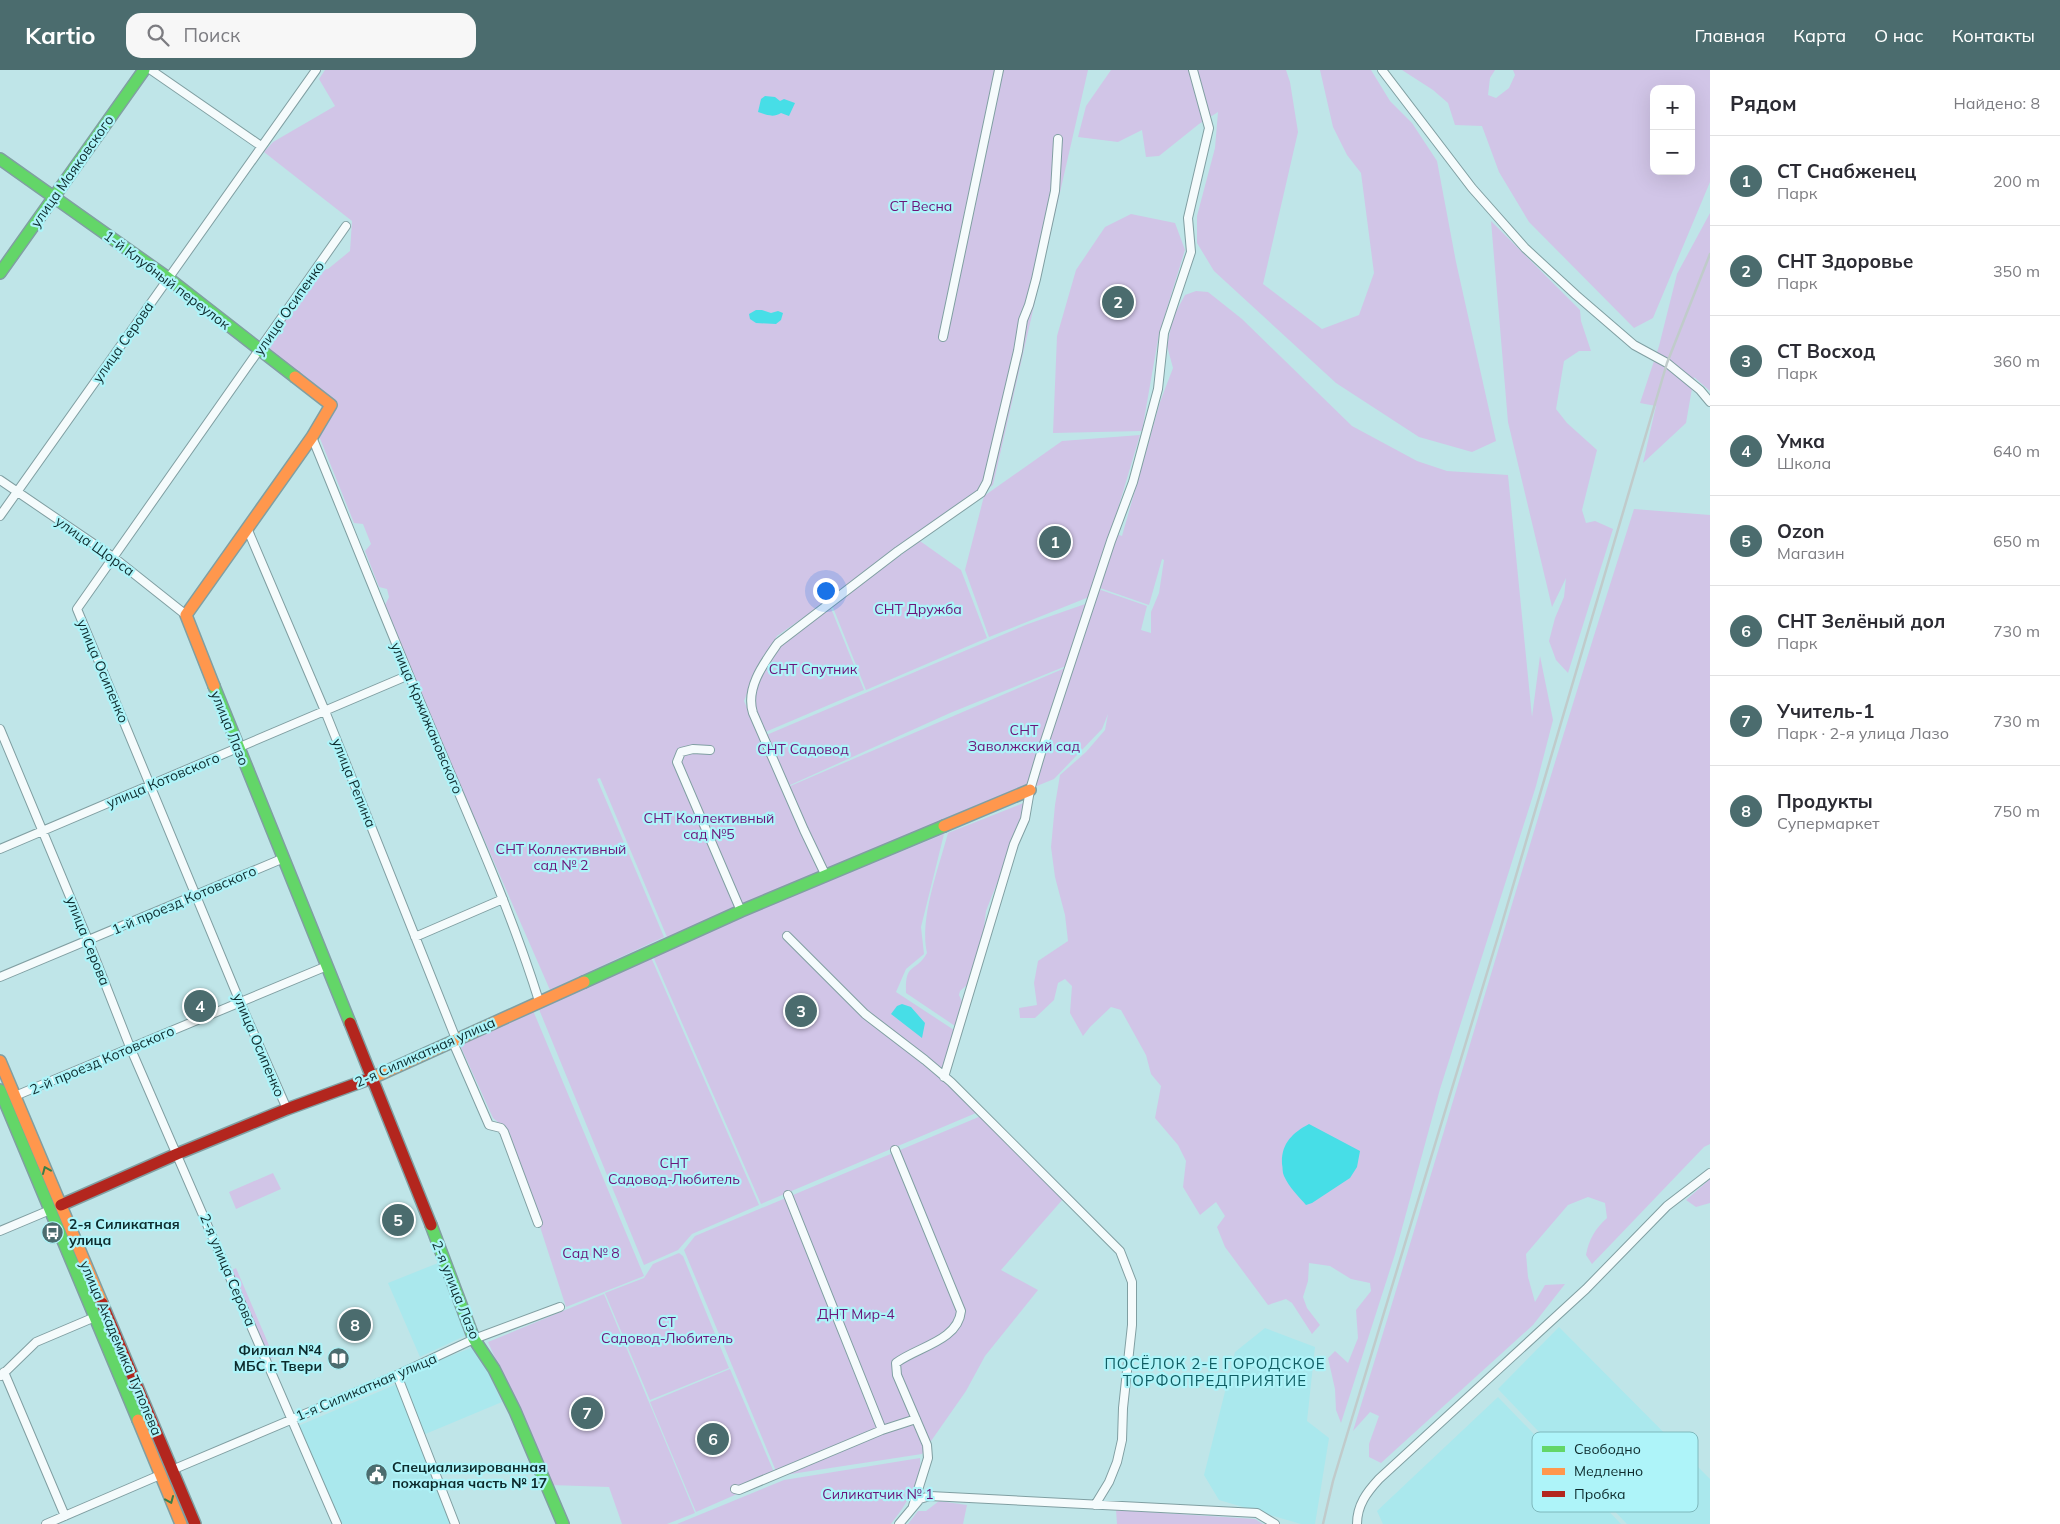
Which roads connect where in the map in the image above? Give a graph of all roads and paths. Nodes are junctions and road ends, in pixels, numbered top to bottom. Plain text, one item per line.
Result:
1 (144, 70) edge
2 (151, 70) edge
3 (316, 70) edge
4 (999, 70) edge
5 (1193, 70) edge
6 (1382, 70) edge
7 (1058, 139) dead end
8 (261, 146) junction
9 (0, 159) edge
10 (54, 196) junction
11 (346, 226) dead end
12 (0, 273) edge
13 (168, 278) junction
14 (943, 337) dead end
15 (260, 350) junction
16 (1710, 402) edge
17 (312, 437) junction
18 (0, 480) edge
19 (18, 492) junction
20 (0, 516) edge
21 (247, 528) junction
22 (113, 557) junction
23 (186, 615) junction
24 (409, 675) junction
25 (325, 711) junction
26 (0, 729) edge
27 (4, 748) edge
28 (238, 749) junction
29 (710, 750) dead end
30 (150, 784) junction
31 (1030, 790) junction
32 (42, 831) junction
33 (0, 848) edge
34 (284, 858) junction
35 (825, 874) junction
36 (196, 894) junction
37 (503, 899) junction
38 (741, 911) junction
39 (787, 936) dead end
40 (416, 937) junction
41 (88, 940) junction
42 (327, 966) junction
43 (0, 977) edge
44 (539, 1001) junction
45 (240, 1002) junction
46 (454, 1039) junction
47 (130, 1048) junction
48 (0, 1061) edge
49 (944, 1077) junction
50 (371, 1078) junction
51 (0, 1090) edge
52 (15, 1096) junction
53 (287, 1109) junction
54 (895, 1150) dead end
55 (178, 1154) junction
56 (1710, 1173) edge
57 (788, 1195) dead end
58 (56, 1208) junction
59 (538, 1223) dead end
60 (0, 1231) edge
61 (560, 1307) dead end
62 (95, 1316) junction
63 (474, 1340) junction
64 (2, 1374) edge
65 (397, 1375) junction
66 (291, 1419) junction
67 (916, 1419) junction
68 (882, 1430) junction
69 (158, 1471) junction
70 (174, 1475) junction
71 (735, 1489) dead end
72 (1095, 1505) junction
73 (913, 1506) junction
74 (65, 1516) junction
75 (46, 1524) edge
76 (181, 1524) edge
77 (195, 1524) edge
78 (337, 1524) edge
79 (455, 1524) edge
80 (563, 1524) edge
81 (899, 1524) edge
82 (1275, 1524) edge
83 (1357, 1524) edge

1 - 10 street, улица Маяковского
2 - 8 street
3 - 8 street, улица Серова
4 - 14 street
5 - 31 street
6 - 16 street
7 - 35 street
8 - 13 street, улица Серова
9 - 10 street, 1-й Клубный переулок
10 - 12 street, улица Маяковского
10 - 13 street, 1-й Клубный переулок
11 - 15 street, улица Осипенко
13 - 15 street, 1-й Клубный переулок
13 - 19 street, улица Серова
15 - 17 street, 1-й Клубный переулок
15 - 22 street, улица Осипенко
17 - 21 street
17 - 24 street, улица Кржижановского
18 - 19 street, улица Щорса
19 - 20 street, улица Серова
19 - 22 street, улица Щорса
21 - 23 street
21 - 25 street, улица Репина
22 - 23 street, улица Щорса
22 - 30 street, улица Осипенко
23 - 28 street, улица Лазо
24 - 25 street, улица Котовского
24 - 37 street, улица Кржижановского
25 - 28 street, улица Котовского
25 - 40 street, улица Репина
26 - 27 street, улица Серова
27 - 32 street, улица Серова
28 - 30 street, улица Котовского
28 - 34 street, улица Лазо
29 - 38 street
30 - 32 street, улица Котовского
30 - 36 street, улица Осипенко
31 - 35 street, 2-я Силикатная улица
31 - 49 street
32 - 33 street, улица Котовского
32 - 41 street, улица Серова
34 - 36 street, 1-й проезд Котовского
34 - 42 street, улица Лазо
35 - 38 street, 2-я Силикатная улица
36 - 41 street, 1-й проезд Котовского
36 - 45 street, улица Осипенко
37 - 40 street
37 - 44 street, улица Кржижановского
38 - 44 street, 2-я Силикатная улица
39 - 49 street
40 - 46 street, улица Репина
41 - 43 street, 1-й проезд Котовского
41 - 47 street, улица Серова
42 - 45 street, 2-й проезд Котовского
42 - 50 street, улица Лазо
44 - 46 street, 2-я Силикатная улица
45 - 47 street, 2-й проезд Котовского
45 - 53 street, улица Осипенко
46 - 50 street, 2-я Силикатная улица
46 - 59 street, улица Репина
47 - 52 street, 2-й проезд Котовского
47 - 55 street, улица Серова
48 - 52 street, улица Академика Туполева
49 - 72 street
50 - 53 street, 2-я Силикатная улица
50 - 63 street, 2-я улица Лазо
51 - 58 street, улица Академика Туполева
58 -> 52 street, улица Академика Туполева
53 - 55 street, 2-я Силикатная улица
54 - 67 street
55 - 58 street, 2-я Силикатная улица
55 - 66 street, 2-я улица Серова
56 - 83 street
57 - 68 street
58 - 60 street, 2-я Силикатная улица
58 - 62 street, улица Академика Туполева
58 - 70 street, улица Академика Туполева
61 - 63 street, 1-я Силикатная улица
62 - 64 street
62 - 69 street, улица Академика Туполева
63 - 65 street, 1-я Силикатная улица
63 - 80 street, 2-я улица Лазо
64 - 74 street
65 - 66 street, 1-я Силикатная улица
65 - 79 street
66 - 70 street, 1-я Силикатная улица
66 - 78 street, 2-я улица Серова
67 - 68 street
67 - 73 street
68 - 71 street
69 - 70 street
69 - 74 street
69 -> 76 street, улица Академика Туполева
70 - 77 street, улица Академика Туполева
72 - 73 street
72 - 82 street
73 - 81 street
74 - 75 street

